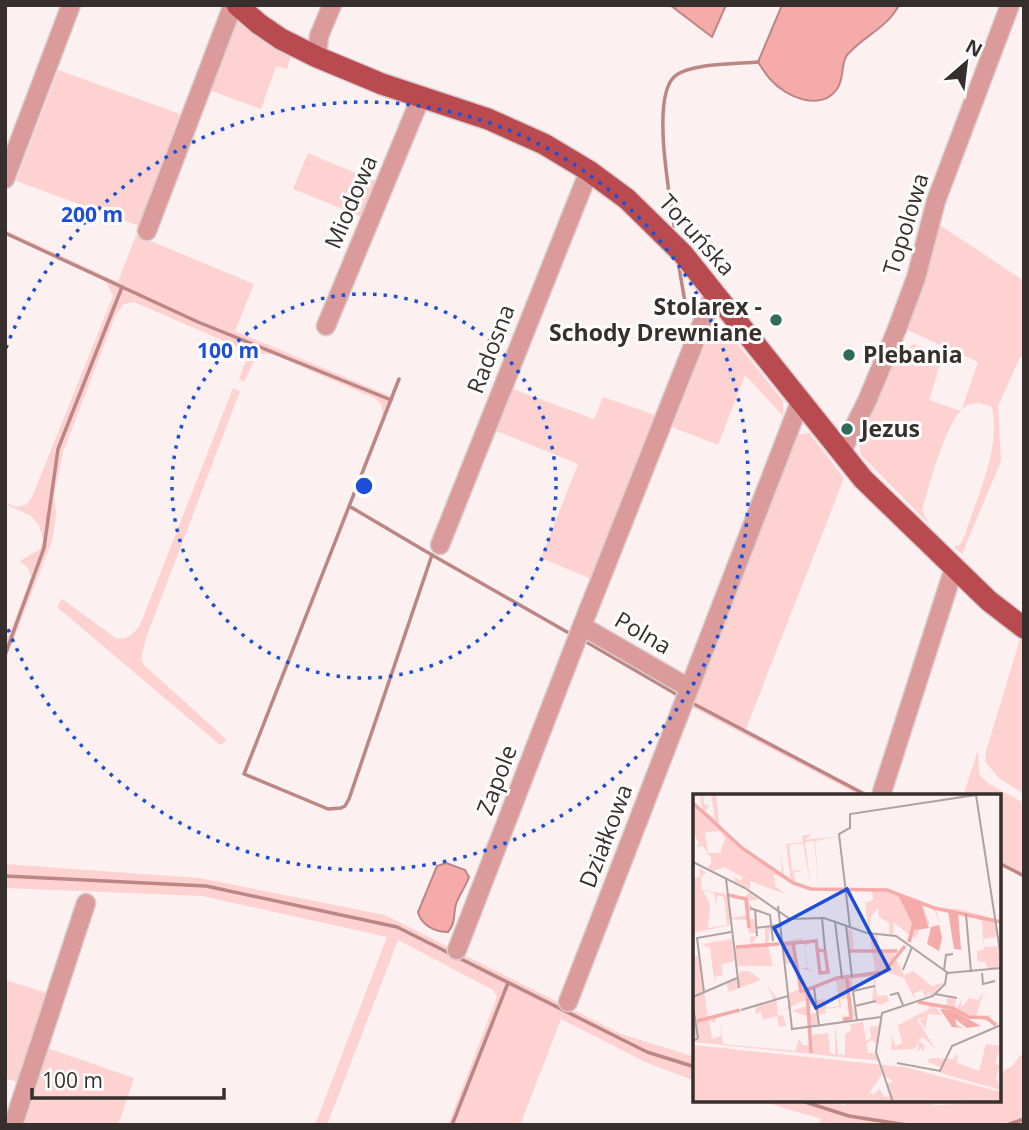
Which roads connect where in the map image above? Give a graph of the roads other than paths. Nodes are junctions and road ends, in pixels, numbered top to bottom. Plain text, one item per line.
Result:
1 (71, 5) edge
2 (235, 5) edge
3 (332, 5) edge
4 (1010, 5) edge
5 (317, 57) junction
6 (421, 97) junction
7 (589, 171) junction
8 (5, 179) edge
9 (148, 231) dead end
10 (714, 293) junction
11 (326, 327) dead end
12 (800, 402) junction
13 (841, 453) junction
14 (440, 545) dead end
15 (954, 568) junction
16 (582, 626) junction
17 (1024, 628) edge
18 (689, 688) junction
19 (881, 792) dead end
20 (86, 903) dead end
21 (457, 950) dead end
22 (568, 1002) dead end
23 (13, 1125) edge

1 - 8 street
2 - 5 main road, Toruńska
2 - 9 street
3 - 5 street
4 - 13 street, Topolowa
5 - 6 main road, Toruńska
6 - 7 main road, Toruńska
6 - 11 street, Miodowa
7 - 10 main road, Toruńska
7 - 14 street, Radosna
10 - 12 main road, Toruńska
10 - 16 street, Polna
12 - 13 main road, Toruńska
12 - 18 street, Polna
13 - 15 main road, Toruńska
15 - 17 main road, Toruńska
15 - 19 street
16 - 18 street, Polna
16 - 21 street, Zapole
18 - 22 street, Działkowa
20 - 23 street

